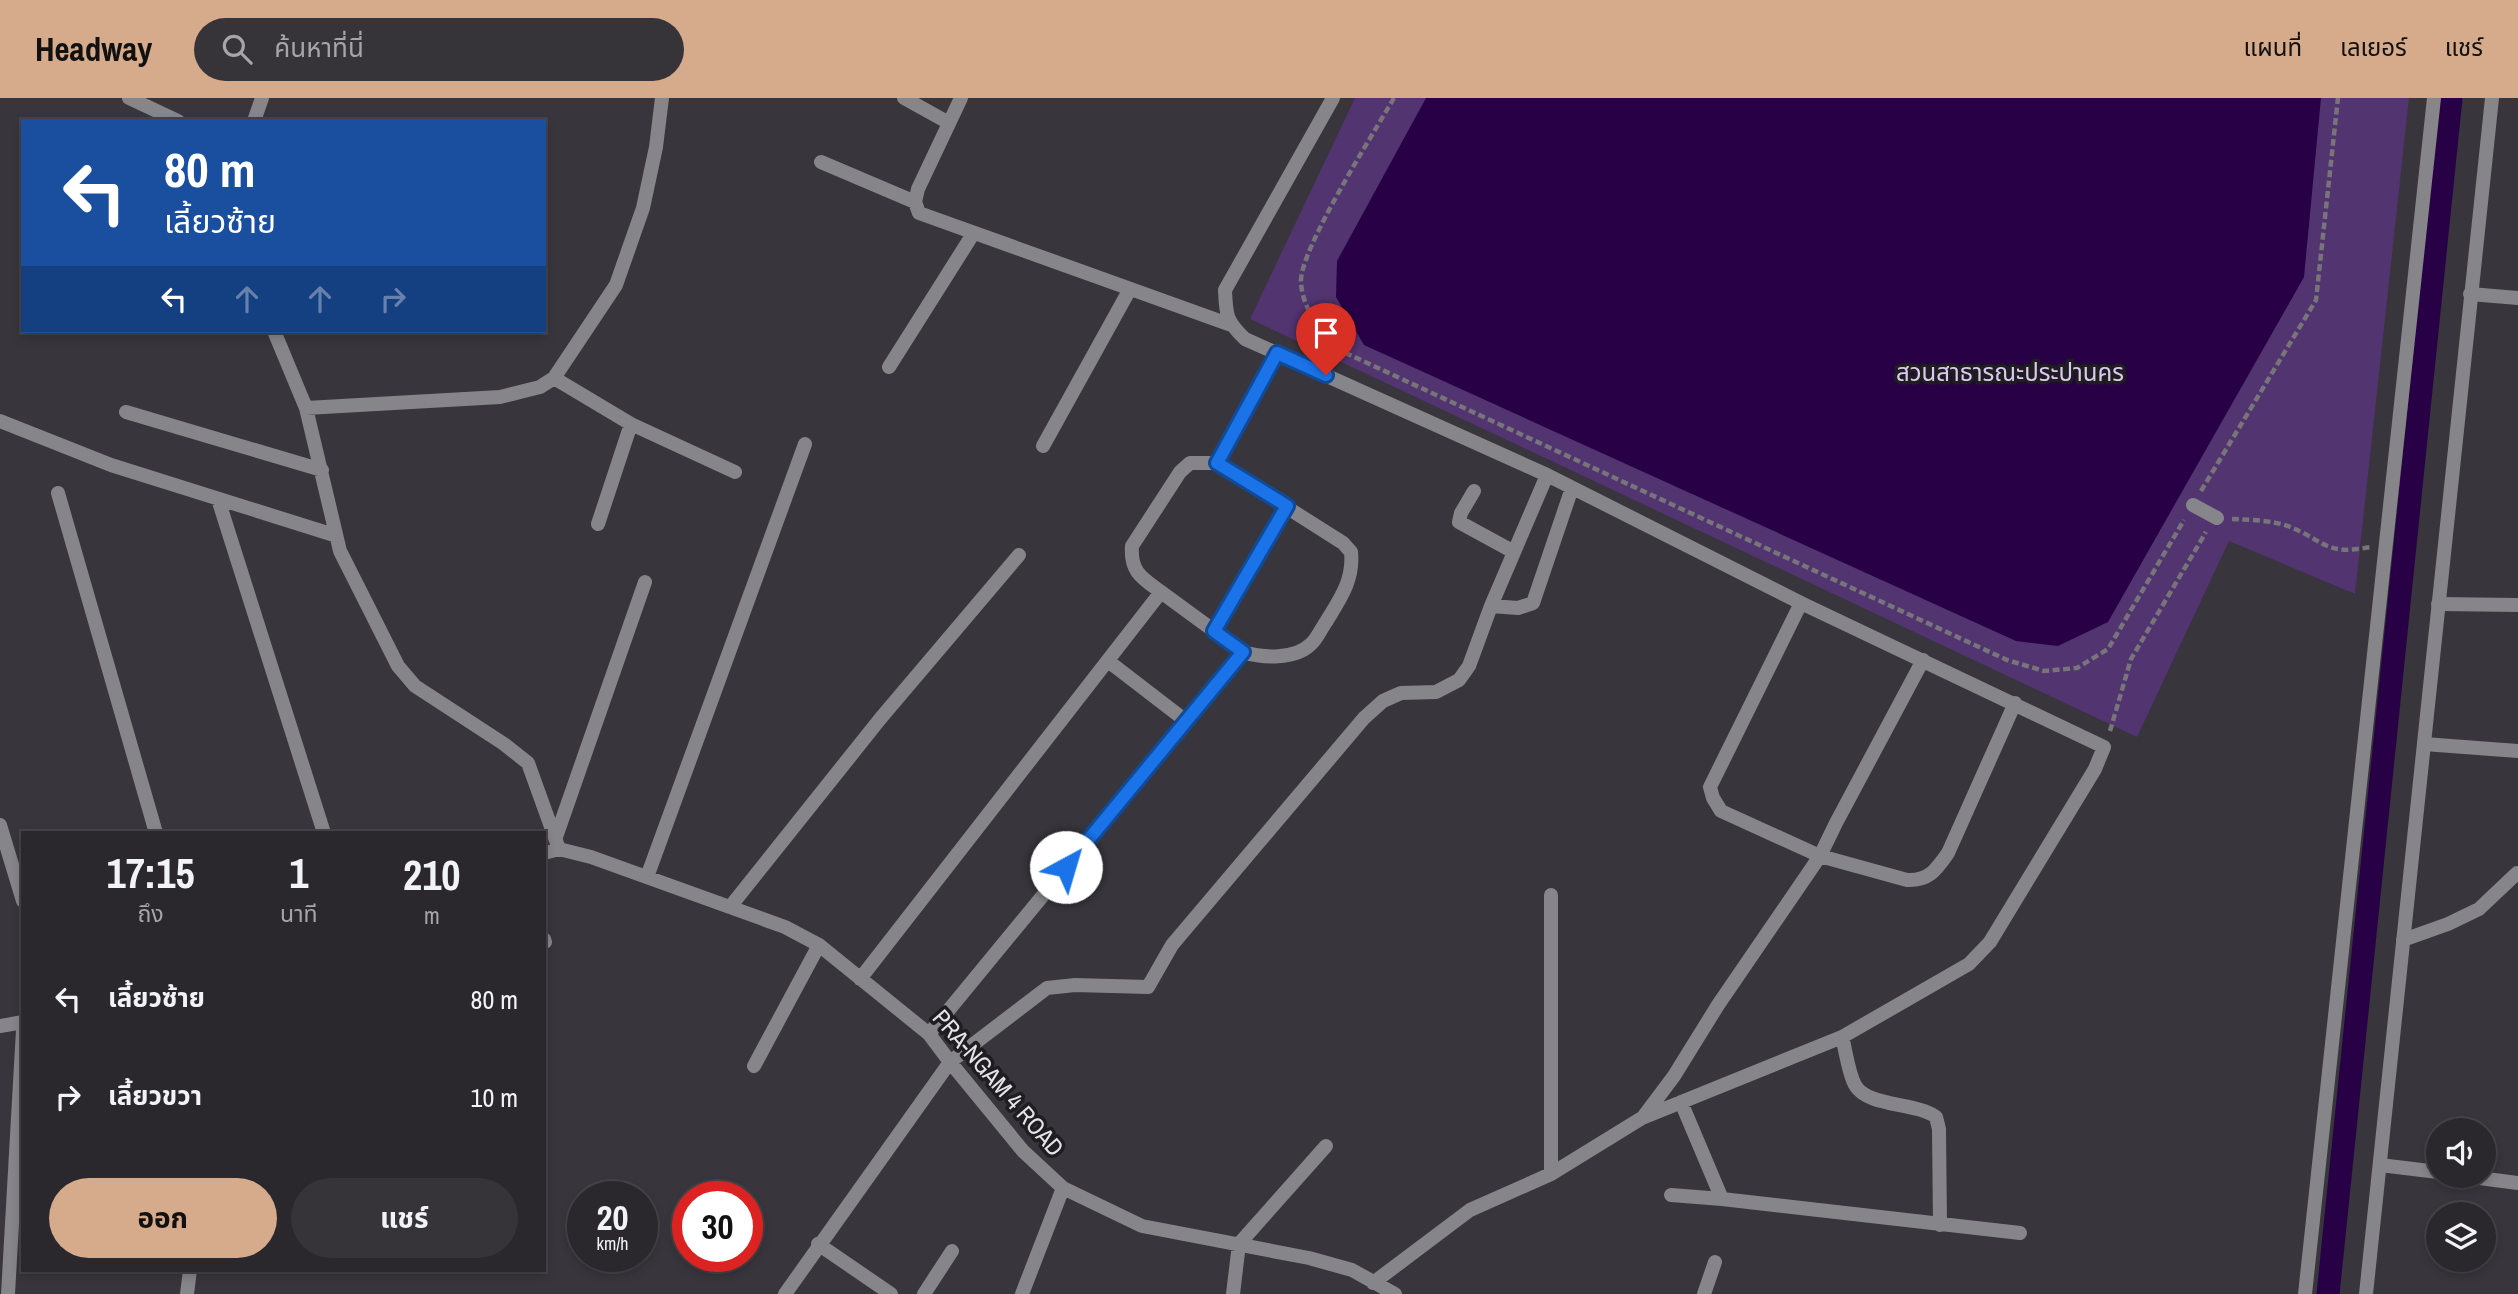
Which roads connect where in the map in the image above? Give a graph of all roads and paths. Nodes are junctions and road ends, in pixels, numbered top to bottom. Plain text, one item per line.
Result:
1 (129, 98) edge
2 (262, 98) edge
3 (662, 98) edge
4 (904, 98) edge
5 (961, 98) edge
6 (1333, 98) edge
7 (1394, 98) edge
8 (2338, 98) edge
9 (2434, 98) edge
10 (2492, 98) edge
11 (174, 119) edge
12 (255, 119) edge
13 (949, 122) junction
14 (821, 162) dead end
15 (915, 202) junction
16 (973, 234) junction
17 (1130, 289) junction
18 (2470, 294) junction
19 (2518, 298) edge
20 (1231, 325) junction
21 (275, 333) edge
22 (1277, 353) junction
23 (889, 367) dead end
24 (554, 378) junction
25 (306, 408) junction
26 (126, 412) dead end
27 (0, 421) edge
28 (631, 424) junction
29 (805, 444) dead end
30 (1043, 446) dead end
31 (1217, 463) junction
32 (321, 470) junction
33 (736, 472) dead end
34 (1547, 475) junction
35 (1572, 488) junction
36 (1474, 491) dead end
37 (58, 492) dead end
38 (218, 499) junction
39 (2193, 505) junction
40 (1287, 506) junction
41 (2217, 518) junction
42 (598, 524) dead end
43 (334, 535) junction
44 (2385, 544) junction
45 (1514, 552) junction
46 (1019, 555) dead end
47 (645, 582) dead end
48 (1161, 592) junction
49 (1801, 603) junction
50 (2438, 604) junction
51 (2518, 605) edge
52 (1490, 606) junction
53 (1214, 631) junction
54 (1243, 652) junction
55 (1923, 660) junction
56 (1108, 661) junction
57 (2015, 703) junction
58 (1186, 721) junction
59 (2424, 744) junction
60 (2104, 747) junction
61 (2518, 751) edge
62 (0, 825) edge
63 (155, 831) edge
64 (323, 831) edge
65 (558, 843) junction
66 (546, 852) edge
67 (1820, 856) junction
68 (2517, 873) edge
69 (647, 877) junction
70 (21, 894) edge
71 (1551, 895) dead end
72 (730, 907) junction
73 (2403, 940) junction
74 (819, 945) junction
75 (860, 979) junction
76 (21, 1022) edge
77 (0, 1026) edge
78 (929, 1034) junction
79 (1842, 1037) junction
80 (950, 1062) junction
81 (21, 1065) edge
82 (754, 1066) dead end
83 (1681, 1102) junction
84 (1642, 1118) junction
85 (1326, 1146) dead end
86 (2380, 1165) junction
87 (2426, 1171) edge
88 (1551, 1174) junction
89 (2496, 1180) edge
90 (2518, 1183) edge
91 (1063, 1188) junction
92 (1671, 1195) dead end
93 (1722, 1199) junction
94 (1940, 1225) junction
95 (2020, 1233) dead end
96 (818, 1244) junction
97 (1239, 1244) junction
98 (952, 1251) dead end
99 (1714, 1262) dead end
100 (190, 1272) edge
101 (1373, 1283) junction
102 (8, 1294) edge
103 (187, 1294) edge
104 (785, 1294) edge
105 (891, 1294) edge
106 (924, 1294) edge
107 (1022, 1294) edge
108 (1233, 1294) edge
109 (1395, 1294) edge
110 (1704, 1294) edge
111 (2305, 1294) edge
112 (2367, 1294) edge

1 - 11 street
2 - 12 street
3 - 24 street
4 - 13 street
5 - 13 street
6 - 20 street
7 - 39 path
8 - 39 path
9 - 44 street
10 - 18 street
13 - 15 street
14 - 15 street
15 - 16 street
16 - 17 street
16 - 23 street
17 - 20 street
17 - 30 street
18 - 19 street
18 - 50 street
20 - 22 street
21 - 25 street
22 - 31 street
22 - 34 street
24 - 25 street
24 - 28 street
25 - 32 street
26 - 32 street
27 - 38 street
28 - 33 street
28 - 42 street
29 - 69 street
31 - 40 street
31 - 48 street
32 - 43 street
34 - 35 street
34 - 45 street
35 - 49 street
35 - 52 street
36 - 45 street
37 - 63 street
38 - 43 street
38 - 64 street
39 - 41 street
40 - 53 street
40 - 54 street
41 - 44 path
41 - 60 path
43 - 65 street
44 - 111 street
45 - 52 street
46 - 72 street
47 - 65 street
48 - 53 street
48 - 56 street
49 - 55 street
49 - 67 street
50 - 51 street
50 - 59 street
52 - 80 street
53 - 54 street
54 - 58 street
55 - 57 street
55 - 67 street
56 - 58 street
56 - 75 street
57 - 60 street
57 - 67 street
58 - 78 street
59 - 61 street
59 - 73 street
60 - 79 street
62 - 70 street
65 - 66 street, PRA-NGAM 4 ROAD
65 - 69 street, PRA-NGAM 4 ROAD
67 - 84 street
68 - 73 street
69 - 72 street, PRA-NGAM 4 ROAD
71 - 88 street
72 - 74 street, PRA-NGAM 4 ROAD
73 - 86 street
74 - 75 street, PRA-NGAM 4 ROAD
74 - 82 street
75 - 78 street, PRA-NGAM 4 ROAD
76 - 77 street
78 - 80 street, PRA-NGAM 4 ROAD
79 - 83 street
79 - 94 street
80 - 91 street, PRA-NGAM 4 ROAD
80 - 96 street
81 - 102 street
83 - 84 street
83 - 93 street
84 - 88 street
85 - 97 street
86 - 87 street
86 - 112 street
88 - 101 street
89 - 90 street
91 - 97 street, PRA-NGAM 4 ROAD
91 - 107 street
92 - 93 street
93 - 94 street
94 - 95 street
96 - 104 street
96 - 105 street
97 - 101 street, PRA-NGAM 4 ROAD
97 - 108 street
98 - 106 street
99 - 110 street
100 - 103 street
101 - 109 street, PRA-NGAM 4 ROAD

